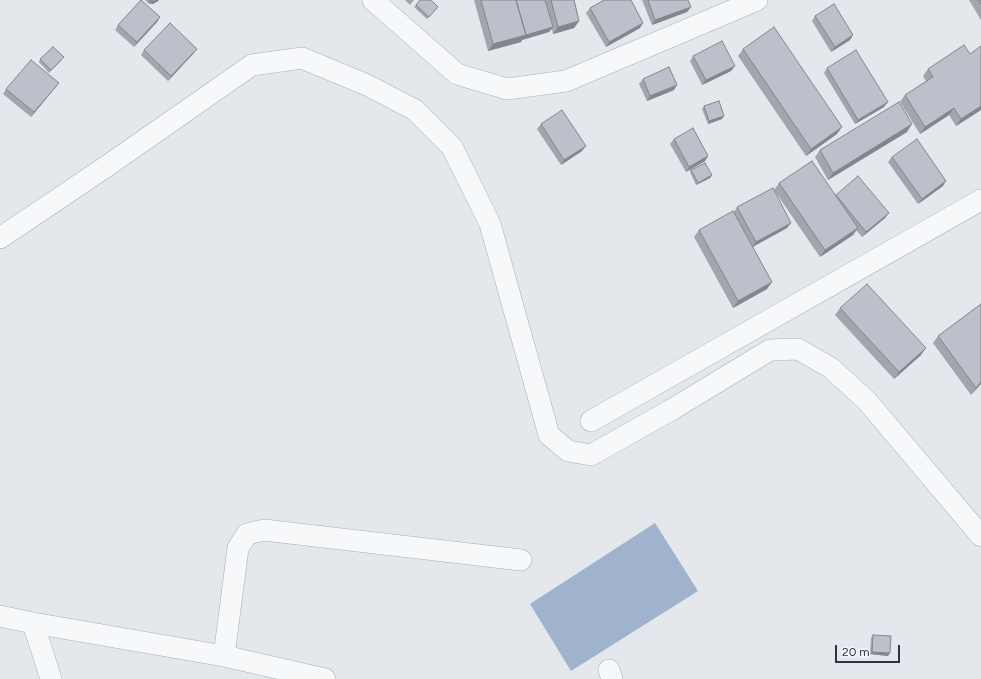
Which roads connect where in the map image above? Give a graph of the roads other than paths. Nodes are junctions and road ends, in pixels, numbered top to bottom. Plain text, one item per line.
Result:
1 (373, 0) edge
2 (757, 0) edge
3 (981, 200) edge
4 (0, 238) edge
5 (591, 421) dead end
6 (981, 536) edge
7 (521, 560) dead end
8 (0, 616) edge
9 (33, 623) junction
10 (224, 656) junction
11 (51, 679) edge
12 (325, 679) edge

1 - 2 street
3 - 5 street
4 - 6 street
7 - 10 street
8 - 9 street
9 - 10 street
9 - 11 street
10 - 12 street

